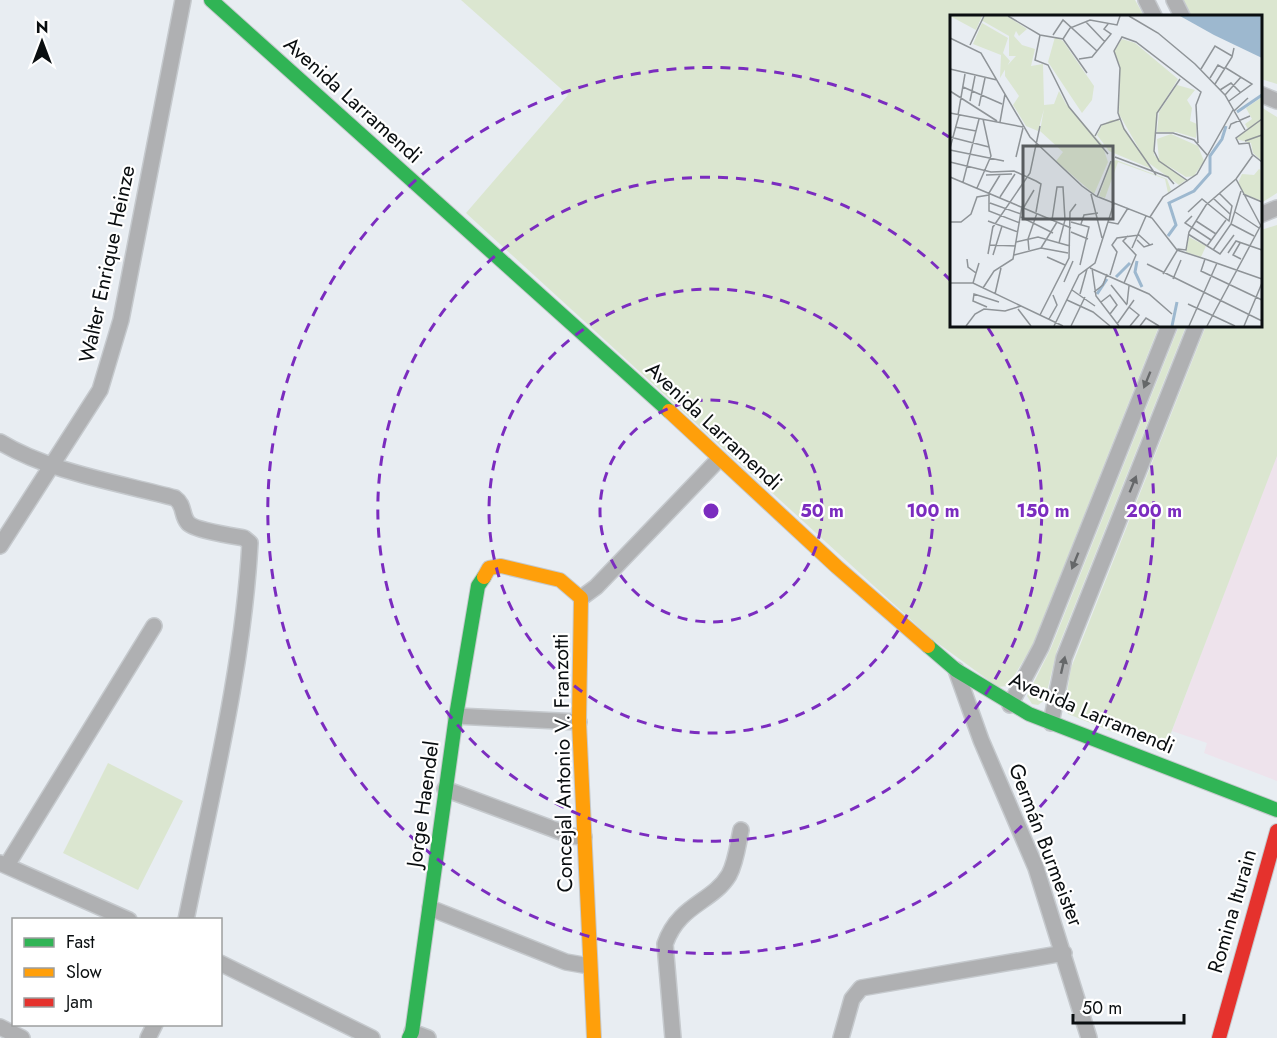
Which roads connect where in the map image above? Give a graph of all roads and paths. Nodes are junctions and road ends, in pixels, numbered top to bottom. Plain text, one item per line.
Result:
1 (183, 0) edge
2 (211, 0) edge
3 (1146, 0) edge
4 (1174, 0) edge
5 (1154, 15) edge
6 (1182, 15) edge
7 (1262, 95) edge
8 (1277, 101) edge
9 (1277, 208) edge
10 (1262, 214) edge
11 (1168, 327) edge
12 (1196, 327) edge
13 (0, 442) edge
14 (719, 459) junction
15 (53, 464) junction
16 (0, 546) edge
17 (581, 598) junction
18 (154, 626) dead end
19 (956, 670) junction
20 (1010, 705) junction
21 (456, 716) junction
22 (579, 722) junction
23 (1052, 723) junction
24 (445, 789) junction
25 (1277, 810) edge
26 (741, 830) dead end
27 (1277, 831) edge
28 (584, 837) junction
29 (3, 864) edge
30 (430, 908) junction
31 (124, 918) edge
32 (186, 918) edge
33 (1064, 953) junction
34 (222, 964) edge
35 (589, 966) junction
36 (0, 1027) edge
37 (411, 1035) edge
38 (22, 1038) edge
39 (372, 1038) edge
40 (428, 1038) edge
41 (594, 1038) edge
42 (673, 1038) edge
43 (841, 1038) edge
44 (1089, 1038) edge
45 (1219, 1038) edge

1 - 15 street, Walter Enrique Heinze
2 - 14 main road, Avenida Larramendi
3 - 5 street
4 - 6 street
7 - 8 street
9 - 10 street
11 -> 20 street
23 -> 12 street
13 - 15 street
14 - 17 street
14 - 19 main road, Avenida Larramendi
15 - 16 street, Walter Enrique Heinze
15 - 32 street
17 - 21 main road, Jorge Haendel
17 - 22 main road, Concejal Antonio V. Franzotti
18 - 29 street
19 - 20 main road, Avenida Larramendi
19 - 33 street, Germán Burmeister
20 - 23 main road, Avenida Larramendi
21 - 22 street
21 - 24 main road, Jorge Haendel
22 - 28 main road, Concejal Antonio V. Franzotti
23 - 25 main road, Avenida Larramendi
24 - 28 street
24 - 30 main road, Jorge Haendel
26 - 42 street
27 - 45 main road, Romina Iturain
28 - 35 main road, Concejal Antonio V. Franzotti
29 - 31 street
30 - 35 street
30 - 37 main road, Jorge Haendel
33 - 43 street
33 - 44 street, Germán Burmeister
34 - 39 street
35 - 41 main road, Concejal Antonio V. Franzotti
36 - 38 street
37 - 40 street

